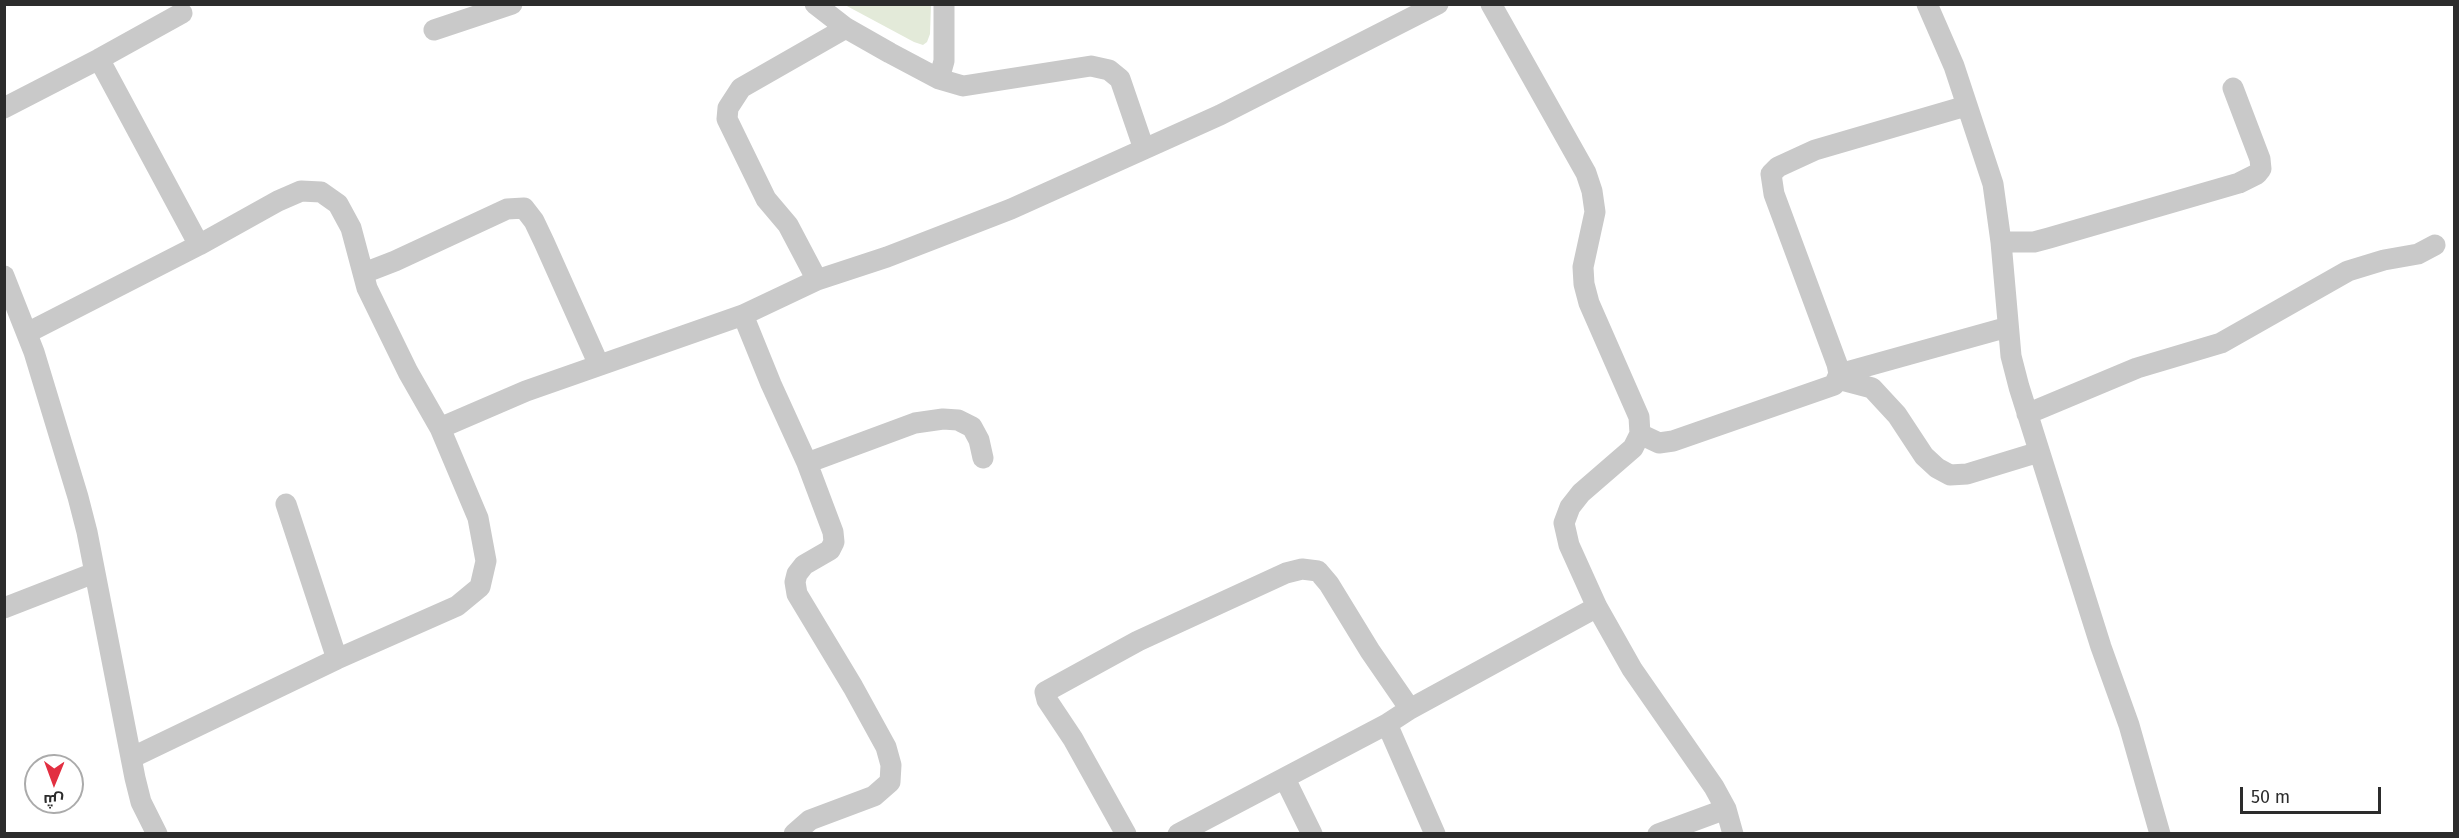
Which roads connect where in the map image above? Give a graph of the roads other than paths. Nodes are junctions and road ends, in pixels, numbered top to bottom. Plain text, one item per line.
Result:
1 (512, 4) edge
2 (815, 4) edge
3 (944, 4) edge
4 (1438, 4) edge
5 (1491, 4) edge
6 (1927, 4) edge
7 (182, 13) dead end
8 (846, 28) junction
9 (434, 30) dead end
10 (99, 58) junction
11 (939, 80) junction
12 (2234, 88) dead end
13 (1966, 106) junction
14 (4, 108) edge
15 (1143, 149) junction
16 (2001, 242) junction
17 (199, 245) junction
18 (2434, 245) dead end
19 (364, 273) junction
20 (4, 276) edge
21 (817, 280) junction
22 (743, 315) junction
23 (2008, 327) junction
24 (27, 333) junction
25 (599, 365) junction
26 (1838, 376) junction
27 (2027, 414) junction
28 (440, 428) junction
29 (1640, 434) junction
30 (2039, 452) junction
31 (983, 459) dead end
32 (807, 463) junction
33 (286, 504) dead end
34 (94, 573) junction
35 (1597, 607) junction
36 (4, 608) edge
37 (338, 659) junction
38 (1410, 709) junction
39 (1387, 724) junction
40 (131, 758) junction
41 (1285, 779) junction
42 (1726, 809) junction
43 (158, 834) edge
44 (794, 834) edge
45 (1126, 834) edge
46 (1178, 834) edge
47 (1312, 834) edge
48 (1435, 834) edge
49 (1658, 834) edge
50 (1733, 834) edge
51 (2160, 834) edge

1 - 9 street
2 - 8 street
3 - 11 street
4 - 15 street
5 - 29 street
6 - 13 street
7 - 10 street
8 - 11 street
8 - 21 street
10 - 14 street
10 - 17 street
11 - 15 street
12 - 16 street
13 - 16 street
13 - 26 street
15 - 21 street
16 - 23 street
17 - 19 street
17 - 24 street
18 - 27 street
19 - 25 street
19 - 28 street
20 - 24 street
21 - 22 street
22 - 25 street
22 - 32 street
23 - 26 street
23 - 27 street
24 - 34 street
25 - 28 street
26 - 29 street
26 - 30 street
27 - 30 street
28 - 37 street
29 - 35 street
30 - 51 street
31 - 32 street
32 - 44 street
33 - 37 street
34 - 36 street
34 - 40 street
35 - 38 street
35 - 42 street
37 - 40 street
38 - 39 street
38 - 45 street
39 - 41 street
39 - 48 street
40 - 43 street
41 - 46 street
41 - 47 street
42 - 49 street
42 - 50 street

